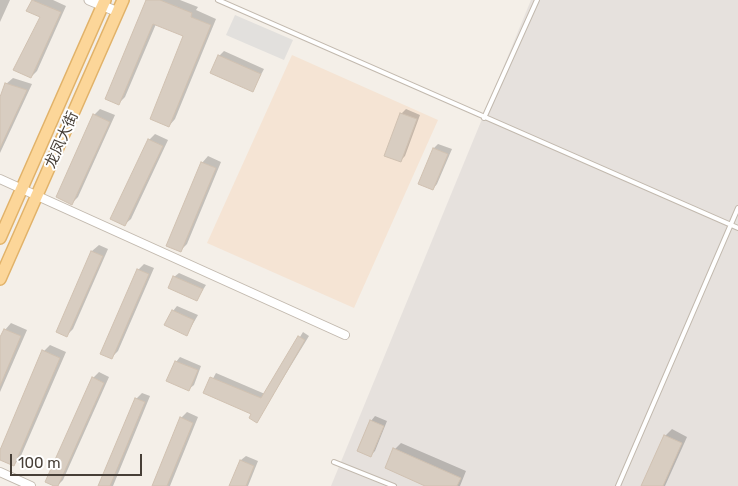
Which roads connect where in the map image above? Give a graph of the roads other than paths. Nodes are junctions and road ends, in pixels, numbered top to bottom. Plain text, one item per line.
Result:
1 (89, 0) edge
2 (123, 0) edge
3 (218, 0) edge
4 (537, 0) edge
5 (104, 3) edge
6 (118, 12) junction
7 (484, 118) junction
8 (0, 179) edge
9 (22, 189) junction
10 (37, 195) junction
11 (738, 208) edge
12 (730, 225) junction
13 (738, 228) edge
14 (0, 238) edge
15 (0, 279) edge
16 (345, 335) dead end
17 (334, 462) dead end
18 (0, 472) edge
19 (31, 486) edge
20 (394, 486) edge
21 (618, 486) edge

1 - 5 street
2 - 6 main road, 龙凤大街
3 - 7 lane
4 - 7 lane
5 - 6 street
5 - 9 main road, 龙凤大街
6 - 10 main road, 龙凤大街
7 - 12 lane
8 - 9 street
9 - 10 street
9 - 14 main road, 龙凤大街
10 - 15 main road, 龙凤大街
10 - 16 street
11 - 12 lane
12 - 13 lane
12 - 21 lane
17 - 20 lane
18 - 19 street

